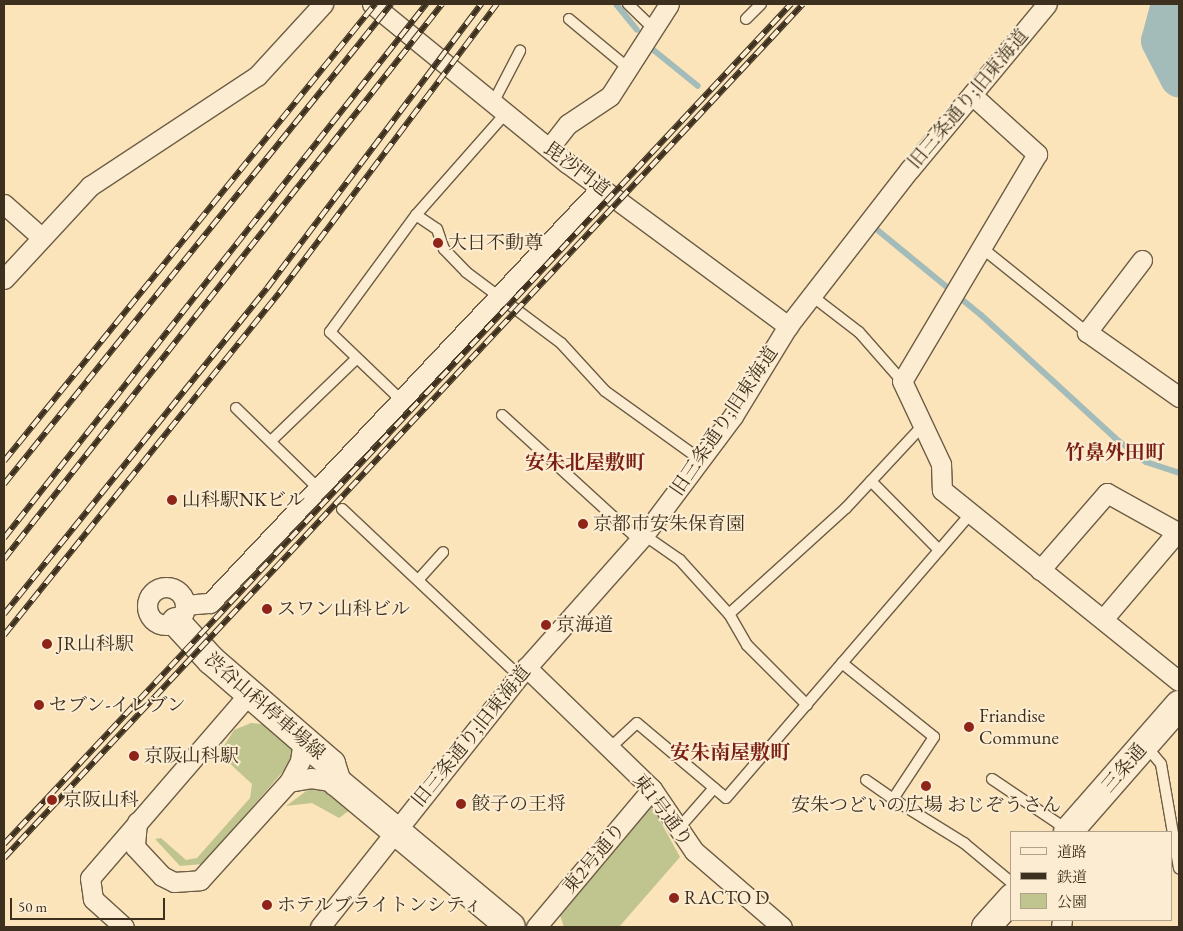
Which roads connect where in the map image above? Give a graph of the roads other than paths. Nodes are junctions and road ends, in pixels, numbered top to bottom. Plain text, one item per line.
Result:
1 (323, 4) edge
2 (372, 4) edge
3 (628, 4) edge
4 (669, 4) edge
5 (761, 4) edge
6 (1047, 4) edge
7 (746, 18) dead end
8 (569, 20) dead end
9 (653, 28) junction
10 (520, 51) dead end
11 (628, 68) junction
12 (972, 95) junction
13 (500, 108) junction
14 (549, 148) junction
15 (601, 188) junction
16 (4, 204) edge
17 (416, 215) junction
18 (41, 237) junction
19 (982, 248) junction
20 (1142, 260) dead end
21 (4, 279) edge
22 (812, 296) junction
23 (501, 297) junction
24 (788, 326) junction
25 (1088, 332) junction
26 (355, 360) junction
27 (902, 381) junction
28 (1179, 397) edge
29 (400, 399) junction
30 (236, 408) dead end
31 (502, 415) dead end
32 (923, 425) junction
33 (272, 439) junction
34 (701, 460) junction
35 (871, 481) junction
36 (318, 488) junction
37 (342, 509) dead end
38 (970, 514) junction
39 (642, 538) junction
40 (939, 550) junction
41 (443, 552) dead end
42 (1040, 570) junction
43 (419, 579) junction
44 (181, 614) joint
45 (729, 614) junction
46 (1104, 618) junction
47 (842, 663) junction
48 (522, 672) junction
49 (1179, 681) edge
50 (249, 694) junction
51 (807, 705) junction
52 (1179, 705) edge
53 (303, 739) junction
54 (1144, 745) junction
55 (611, 747) junction
56 (992, 779) dead end
57 (866, 780) dead end
58 (289, 782) junction
59 (337, 782) junction
60 (652, 788) junction
61 (714, 788) junction
62 (893, 799) junction
63 (137, 822) junction
64 (679, 828) junction
65 (394, 831) junction
66 (1068, 831) edge
67 (1070, 831) edge
68 (1173, 831) edge
69 (1173, 831) edge
70 (1179, 868) edge
71 (1010, 881) edge
72 (1010, 900) edge
73 (124, 927) edge
74 (320, 927) edge
75 (511, 927) edge
76 (536, 927) edge
77 (782, 927) edge
78 (986, 927) edge

1 - 18 street
2 - 13 street, 毘沙門道
3 - 9 lane
4 - 9 street
5 - 7 lane
6 - 12 street, 旧三条通り;旧東海道
8 - 11 lane
9 - 11 street
10 - 13 lane
11 - 14 street
12 - 19 street
12 - 22 street, 旧三条通り;旧東海道
13 - 14 street, 毘沙門道
13 - 17 lane
14 - 15 street, 毘沙門道
15 - 23 street
15 - 24 street, 毘沙門道
16 - 18 street
17 - 23 lane
17 - 26 lane
18 - 21 street
19 - 25 lane
19 - 27 street
20 - 25 street
22 - 24 street, 旧三条通り;旧東海道
22 - 27 lane
23 - 29 street
23 - 34 lane
24 - 34 street, 旧三条通り;旧東海道
25 - 28 street
26 - 29 lane
26 - 33 lane
27 - 32 street
29 - 36 street
30 - 33 lane
31 - 39 lane
32 - 35 lane
32 - 38 street
33 - 36 lane
34 - 39 street, 旧三条通り;旧東海道
35 - 40 lane
35 - 45 lane
36 - 44 street
37 - 43 lane
38 - 40 lane
38 - 42 street
39 - 45 lane
39 - 48 street, 旧三条通り;旧東海道
40 - 47 lane
41 - 43 lane
42 - 46 street
42 - 46 street
43 - 48 lane
44 - 50 main road, 渋谷山科停車場線
45 - 51 lane
46 - 49 street
47 - 51 lane
47 - 62 lane
48 - 55 street, 東1号通り
48 - 65 street, 旧三条通り;旧東海道
50 - 53 main road, 渋谷山科停車場線
50 - 63 street
51 - 61 lane
52 - 54 main road, 三条通
53 - 58 street
53 - 59 main road, 渋谷山科停車場線
54 - 67 main road, 三条通
54 - 69 lane
55 - 60 street, 東1号通り
55 - 61 lane
56 - 66 lane
57 - 62 lane
58 - 59 street
58 - 63 street
59 - 65 main road, 渋谷山科停車場線
60 - 64 street, 東1号通り
60 - 76 street, 東2号通り
61 - 64 lane
62 - 71 lane
63 - 73 street
64 - 77 street, 東1号通り
65 - 74 street, 旧三条通り;旧東海道
65 - 75 main road, 渋谷山科停車場線
68 - 70 lane
72 - 78 main road

